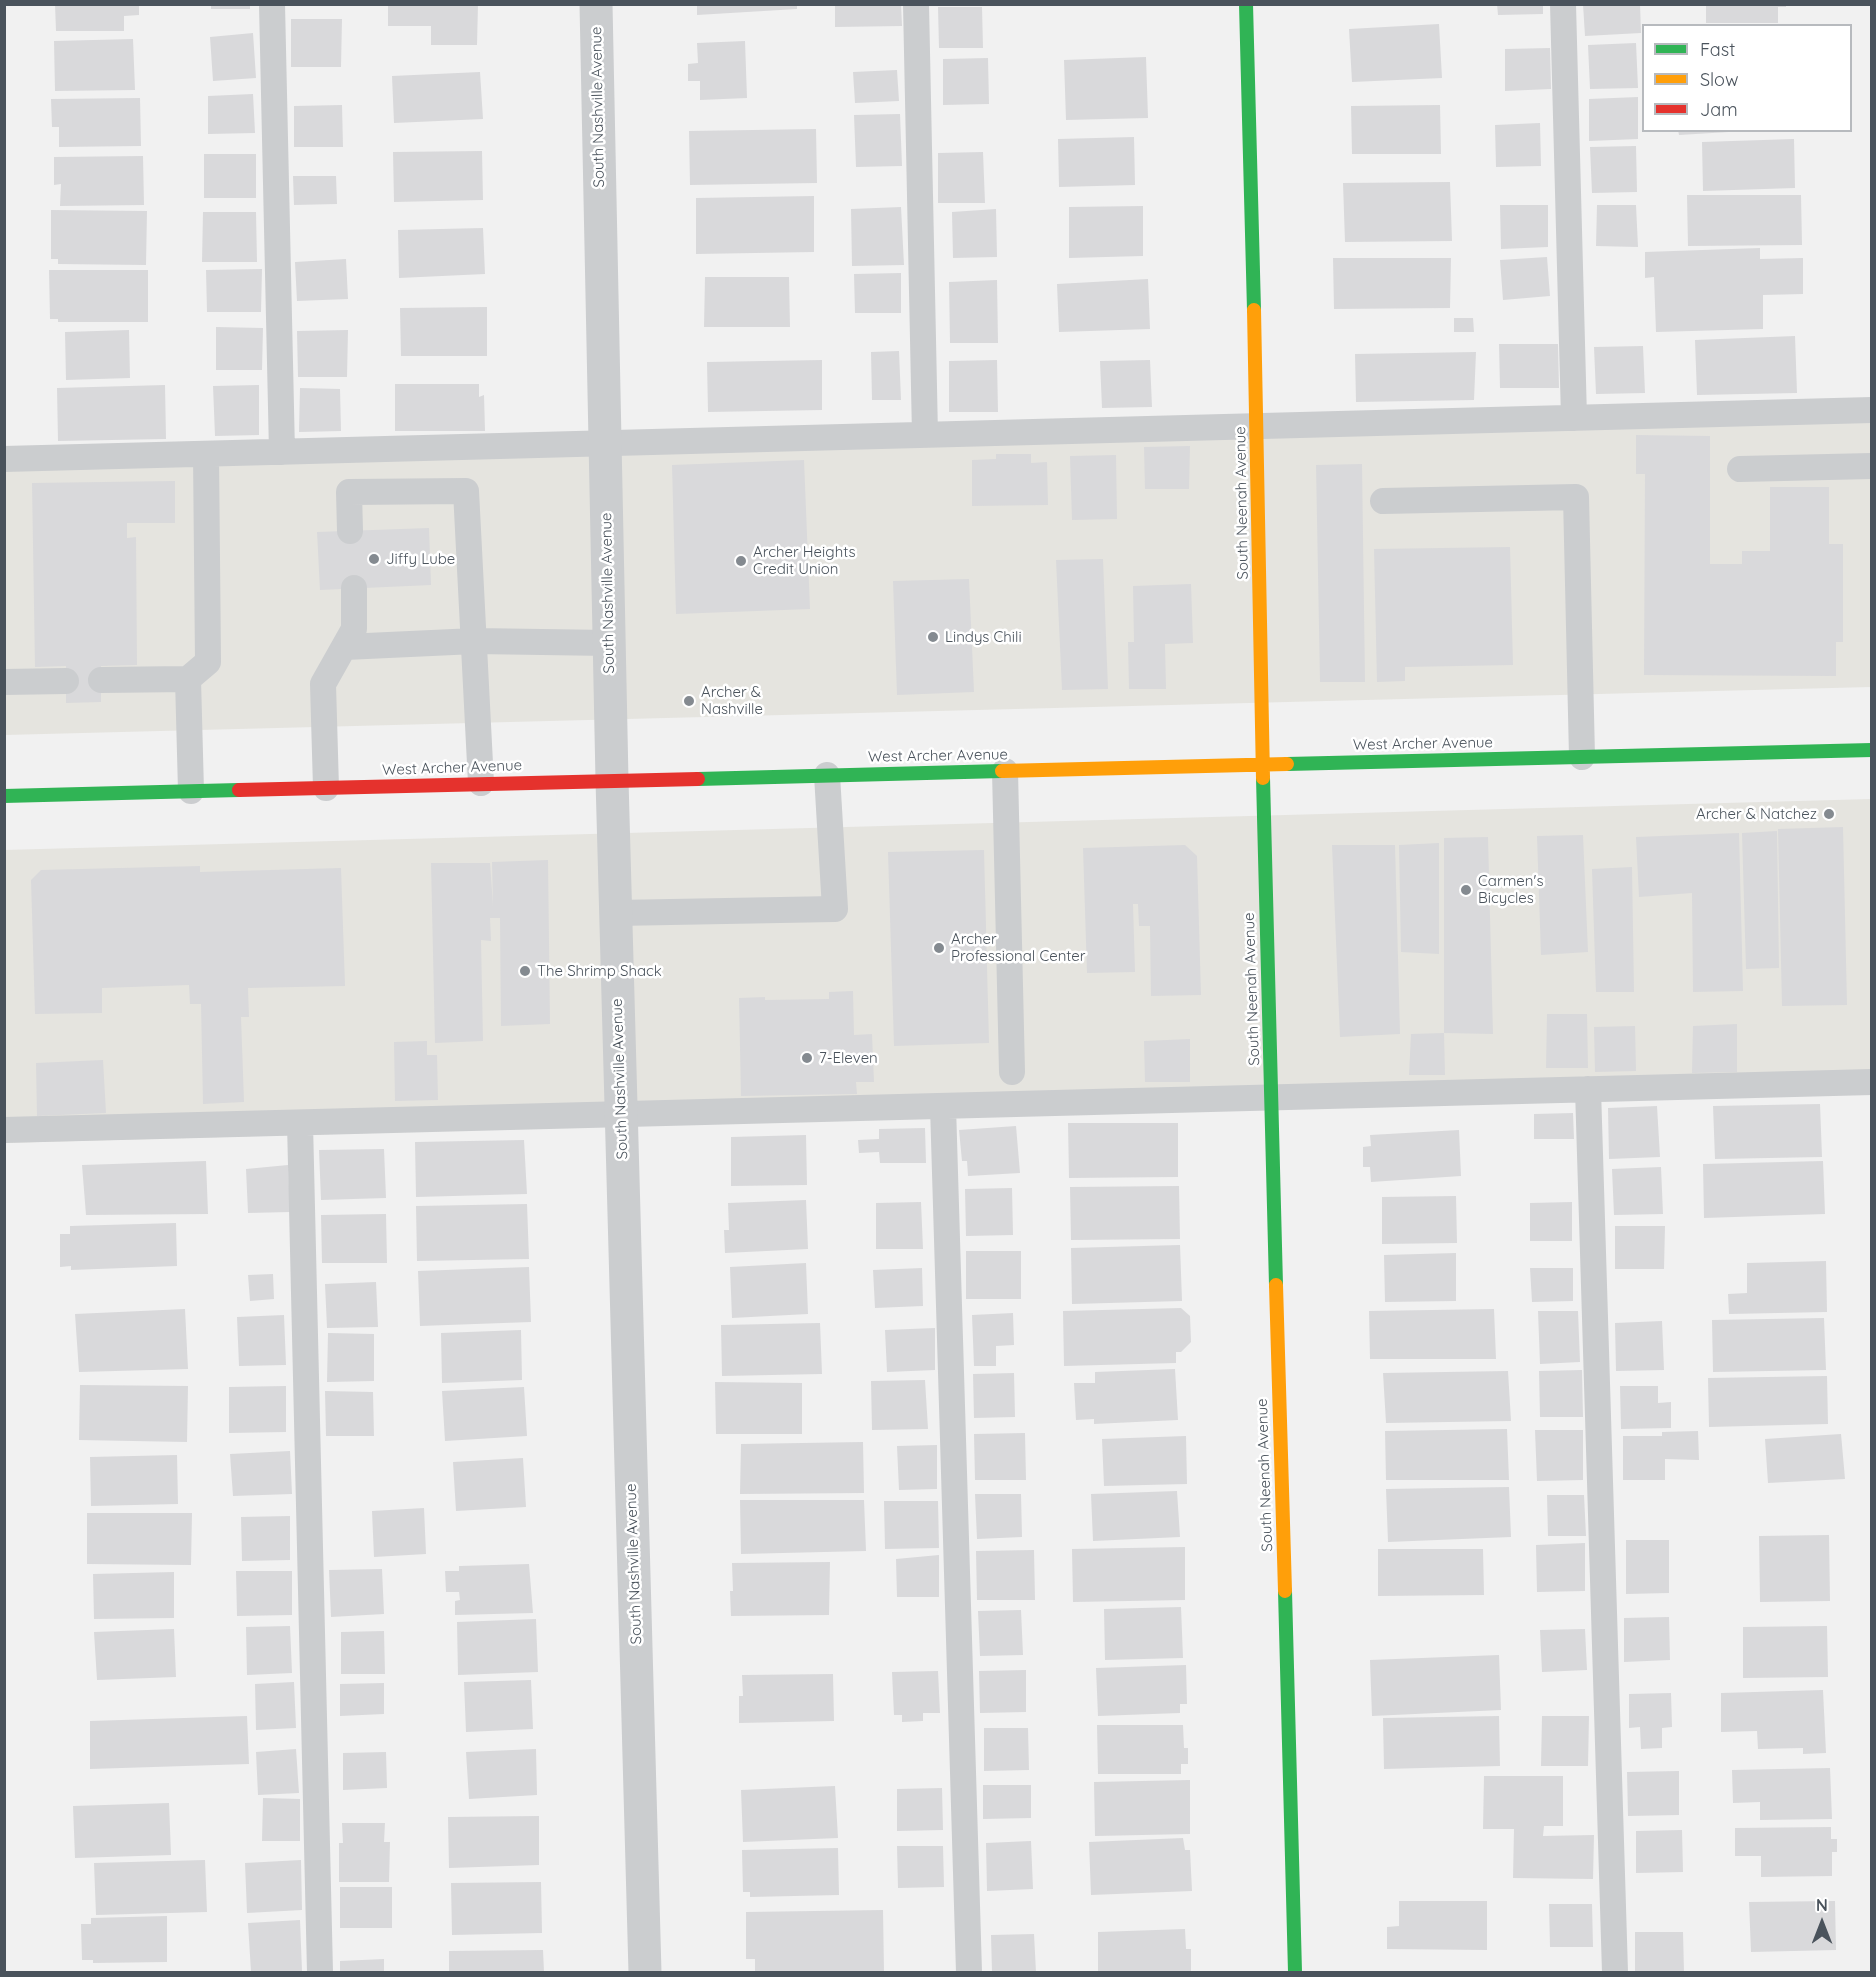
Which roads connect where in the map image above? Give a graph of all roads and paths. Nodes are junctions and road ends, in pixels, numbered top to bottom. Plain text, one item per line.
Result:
1 (272, 4) edge
2 (596, 4) edge
3 (916, 4) edge
4 (1246, 4) edge
5 (1563, 4) edge
6 (1872, 410) edge
7 (1574, 418) junction
8 (1257, 426) junction
9 (925, 435) junction
10 (604, 443) junction
11 (282, 452) junction
12 (206, 454) junction
13 (4, 459) edge
14 (1872, 466) edge
15 (1740, 469) dead end
16 (1383, 501) dead end
17 (350, 531) dead end
18 (354, 588) dead end
19 (475, 641) junction
20 (609, 643) junction
21 (345, 647) junction
22 (188, 679) junction
23 (101, 680) dead end
24 (66, 681) dead end
25 (4, 682) edge
26 (1872, 750) edge
27 (1582, 757) junction
28 (1262, 764) junction
29 (1005, 771) junction
30 (827, 775) junction
31 (612, 780) junction
32 (481, 783) junction
33 (326, 788) junction
34 (191, 791) junction
35 (4, 796) edge
36 (616, 913) junction
37 (1012, 1072) dead end
38 (1872, 1082) edge
39 (1588, 1089) junction
40 (1271, 1098) junction
41 (943, 1106) junction
42 (621, 1114) junction
43 (300, 1123) junction
44 (4, 1130) edge
45 (320, 1972) edge
46 (645, 1972) edge
47 (969, 1972) edge
48 (1295, 1972) edge
49 (1615, 1972) edge

1 - 11 lane
2 - 10 street, South Nashville Avenue
3 - 9 lane
4 - 8 street, South Neenah Avenue
5 - 7 lane
6 - 7 lane
7 - 8 lane
8 - 9 lane
8 - 28 street, South Neenah Avenue
9 - 10 lane
10 - 11 lane
10 - 20 street, South Nashville Avenue
11 - 12 lane
12 - 13 lane
12 - 22 lane
14 - 15 lane
16 - 27 lane
17 - 19 lane
18 - 21 lane
19 - 20 lane
19 - 21 lane
19 - 32 lane
20 - 31 street, South Nashville Avenue
21 - 33 lane
22 - 23 lane
22 - 34 lane
24 - 25 lane
26 - 27 street, West Archer Avenue
27 - 28 street, West Archer Avenue
28 - 29 street, West Archer Avenue
28 - 40 street, South Neenah Avenue
29 - 30 street, West Archer Avenue
29 - 37 lane
30 - 31 street, West Archer Avenue
30 - 36 lane
31 - 32 street, West Archer Avenue
31 - 36 street, South Nashville Avenue
32 - 33 street, West Archer Avenue
33 - 34 street, West Archer Avenue
34 - 35 street, West Archer Avenue
36 - 42 street, South Nashville Avenue
38 - 39 lane
39 - 40 lane
39 - 49 lane
40 - 41 lane
40 - 48 street, South Neenah Avenue
41 - 42 lane
41 - 47 lane
42 - 43 lane
42 - 46 street, South Nashville Avenue
43 - 44 lane
43 - 45 lane

